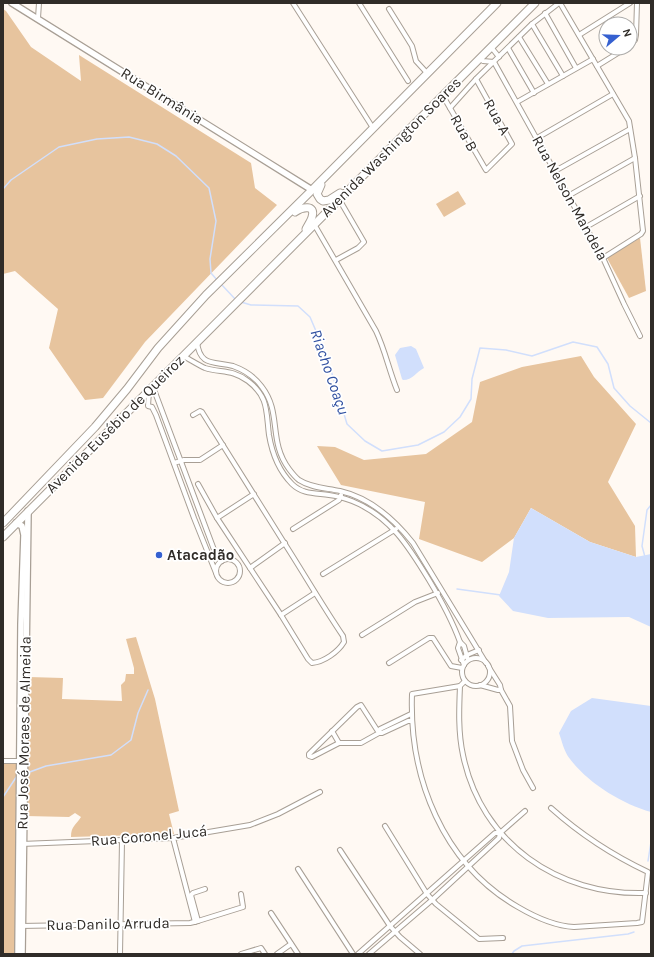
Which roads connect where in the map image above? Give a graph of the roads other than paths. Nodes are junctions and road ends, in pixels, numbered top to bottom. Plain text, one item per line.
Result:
1 (39, 3) edge
2 (293, 3) edge
3 (359, 3) edge
4 (497, 3) edge
5 (535, 3) edge
6 (559, 3) edge
7 (630, 3) edge
8 (637, 3) edge
9 (14, 4) edge
10 (389, 10) dead end
11 (545, 13) junction
12 (637, 16) edge
13 (38, 18) junction
14 (532, 24) junction
15 (579, 35) junction
16 (519, 37) junction
17 (491, 47) junction
18 (508, 48) junction
19 (613, 56) edge
20 (499, 57) junction
21 (480, 58) junction
22 (592, 59) junction
23 (494, 62) junction
24 (596, 66) junction
25 (576, 68) junction
26 (427, 73) junction
27 (563, 76) junction
28 (476, 79) junction
29 (408, 80) dead end
30 (548, 84) junction
31 (534, 93) junction
32 (613, 94) junction
33 (443, 96) junction
34 (517, 102) junction
35 (450, 108) junction
36 (373, 128) junction
37 (630, 129) junction
38 (537, 138) junction
39 (635, 158) junction
40 (486, 170) joint
41 (555, 171) junction
42 (329, 173) junction
43 (312, 190) junction
44 (348, 190) junction
45 (568, 196) junction
46 (640, 196) junction
47 (339, 200) junction
48 (285, 218) junction
49 (314, 224) junction
50 (586, 227) junction
51 (302, 236) junction
52 (603, 258) junction
53 (336, 260) junction
54 (230, 271) joint
55 (246, 292) joint
56 (640, 336) dead end
57 (197, 342) junction
58 (184, 356) junction
59 (151, 389) junction
60 (397, 390) dead end
61 (193, 415) dead end
62 (223, 445) junction
63 (181, 461) junction
64 (174, 463) junction
65 (289, 468) junction
66 (283, 473) junction
67 (296, 477) junction
68 (291, 483) junction
69 (198, 484) dead end
70 (306, 484) junction
71 (314, 486) junction
72 (304, 491) junction
73 (342, 492) junction
74 (313, 493) junction
75 (254, 494) junction
76 (341, 497) junction
77 (28, 512) junction
78 (217, 518) junction
79 (3, 523) edge
80 (16, 523) junction
81 (400, 527) junction
82 (294, 529) dead end
83 (394, 530) junction
84 (3, 537) edge
85 (285, 543) junction
86 (222, 561) junction
87 (24, 563) junction
88 (250, 568) junction
89 (216, 573) junction
90 (323, 574) dead end
91 (442, 591) junction
92 (315, 593) junction
93 (437, 594) junction
94 (281, 615) junction
95 (468, 633) junction
96 (362, 635) dead end
97 (458, 637) junction
98 (460, 642) junction
99 (479, 650) junction
100 (467, 655) junction
101 (461, 660) junction
102 (468, 660) junction
103 (389, 663) dead end
104 (487, 665) junction
105 (463, 666) junction
106 (465, 681) junction
107 (480, 685) junction
108 (460, 686) junction
109 (501, 690) junction
110 (411, 714) junction
111 (412, 721) junction
112 (332, 731) junction
113 (379, 733) junction
114 (339, 743) junction
115 (3, 761) edge
116 (22, 761) junction
117 (533, 788) dead end
118 (320, 792) dead end
119 (551, 808) dead end
120 (525, 811) dead end
121 (385, 826) dead end
122 (500, 833) junction
123 (173, 838) junction
124 (122, 840) junction
125 (21, 844) junction
126 (340, 850) dead end
127 (464, 862) junction
128 (469, 867) junction
129 (298, 869) dead end
130 (650, 877) edge
131 (205, 889) dead end
132 (646, 893) junction
133 (241, 894) dead end
134 (427, 894) junction
135 (432, 900) junction
136 (271, 913) dead end
137 (196, 922) junction
138 (120, 924) junction
139 (20, 926) junction
140 (390, 926) junction
141 (395, 931) junction
142 (503, 938) dead end
143 (291, 944) junction
144 (18, 954) edge
145 (22, 954) edge
146 (120, 954) edge
147 (243, 954) edge
148 (265, 954) edge
149 (277, 954) edge
150 (298, 954) edge
151 (353, 954) edge
152 (358, 954) edge
153 (369, 954) edge
154 (420, 954) edge

1 - 13 street
2 - 36 street
3 - 29 street
4 - 26 highway, Avenida Washington Soares
5 - 17 highway, Avenida Washington Soares
6 - 11 street, Avenida Washington Soares
6 - 15 street
7 - 15 street
8 - 12 street
9 - 13 street, Rua Birmânia
10 - 26 street
11 - 14 street, Avenida Washington Soares
11 - 25 street
13 - 43 street, Rua Birmânia
14 - 16 street, Avenida Washington Soares
14 - 27 street
15 - 22 street
16 - 18 street, Avenida Washington Soares
16 - 30 street
17 - 20 street
17 - 21 highway, Avenida Washington Soares
18 - 20 street, Avenida Washington Soares
18 - 31 street
19 - 24 street
20 - 23 street, Avenida Washington Soares
21 - 23 street
21 - 33 highway, Avenida Washington Soares
22 - 24 street
22 - 25 street
23 - 28 street, Avenida Washington Soares
23 - 34 street, Rua Nelson Mandela
24 - 32 street
25 - 27 street
26 - 36 highway, Avenida Washington Soares
27 - 30 street
28 - 35 street, Avenida Washington Soares
28 - 40 street, Rua A
30 - 31 street
31 - 34 street
32 - 37 street
32 - 38 street
33 - 35 street, Rua B
33 - 44 highway, Avenida Washington Soares
34 - 38 street, Rua Nelson Mandela
35 - 40 street, Rua B
36 - 42 highway, Avenida Washington Soares
37 - 39 street
37 - 41 street
38 - 41 street, Rua Nelson Mandela
39 - 45 street
39 - 46 street
41 - 45 street, Rua Nelson Mandela
42 - 43 highway, Avenida Washington Soares
42 - 44 highway
43 - 48 highway, Avenida Washington Soares
44 - 47 highway, Avenida Washington Soares
45 - 50 street, Rua Nelson Mandela
46 - 50 street
46 - 52 street
47 - 49 highway, Avenida Washington Soares
47 - 53 street
48 - 51 highway
48 - 54 highway, Avenida Washington Soares
49 - 51 highway, Avenida Washington Soares
49 - 53 street
50 - 52 street, Rua Nelson Mandela
51 - 55 highway, Avenida Washington Soares
52 - 56 street, Rua Nelson Mandela
53 - 60 street
54 - 79 highway, Avenida Eusébio de Queiroz
55 - 57 highway, Avenida Eusébio de Queiroz
57 - 58 highway, Avenida Eusébio de Queiroz
57 - 65 street
58 - 59 highway, Avenida Eusébio de Queiroz
58 - 66 street
59 - 63 street
59 - 64 street
59 - 77 highway, Avenida Eusébio de Queiroz
61 - 62 street
62 - 63 street
62 - 75 street
63 - 64 street
63 - 86 street
64 - 89 street
65 - 66 street
65 - 67 street
66 - 68 street
67 - 68 street
67 - 70 street
68 - 72 street
69 - 78 street
70 - 71 street
70 - 72 street
71 - 73 street
71 - 74 street
72 - 74 street
73 - 76 street
73 - 81 street
74 - 76 street
75 - 78 street
75 - 85 street
76 - 82 street
76 - 83 street
77 - 80 highway, Avenida Eusébio de Queiroz
77 - 87 street, Rua José Moraes de Almeida
78 - 88 street
80 - 84 highway, Avenida Eusébio de Queiroz
80 - 87 street, Rua José Moraes de Almeida
81 - 83 street
81 - 91 street
83 - 90 street
83 - 93 street
85 - 88 street
85 - 92 street
86 - 89 street
86 - 89 street
87 - 116 street, Rua José Moraes de Almeida
88 - 94 street
91 - 93 street
91 - 95 street
92 - 94 street
92 - 94 street
93 - 96 street
93 - 97 street
95 - 97 street
95 - 99 street
97 - 98 street
98 - 100 street
98 - 101 street
99 - 100 street
99 - 104 street
100 - 101 street
100 - 102 street
101 - 105 street
102 - 104 street
102 - 105 street
103 - 105 street
104 - 107 street
104 - 109 street
105 - 106 street
106 - 107 street
106 - 108 street
107 - 109 street
108 - 110 street
108 - 122 street
109 - 117 street
110 - 111 street
110 - 113 street
111 - 113 street
111 - 127 street
112 - 113 street
112 - 114 street
112 - 114 street
113 - 114 street
115 - 116 street
116 - 125 street, Rua José Moraes de Almeida
118 - 123 street, Rua Coronel Jucá
119 - 130 street
120 - 122 street
121 - 134 street
122 - 127 street
122 - 128 street
122 - 132 street
123 - 124 street, Rua Coronel Jucá
123 - 137 street
124 - 125 street, Rua Coronel Jucá
124 - 138 street
125 - 139 street, Rua José Moraes de Almeida
126 - 140 street
127 - 128 street
127 - 134 street
128 - 132 street
128 - 135 street
129 - 151 street
130 - 132 street
131 - 137 street
133 - 137 street, Rua Danilo Arruda
134 - 135 street
134 - 140 street
135 - 141 street
135 - 142 street
136 - 143 street
137 - 138 street, Rua Danilo Arruda
138 - 139 street, Rua Danilo Arruda
138 - 146 street
139 - 144 street, Rua José Moraes de Almeida
139 - 145 street, Rua José Moraes de Almeida
140 - 141 street
140 - 152 street
141 - 153 street
141 - 154 street
143 - 149 street
143 - 150 street
147 - 148 street

